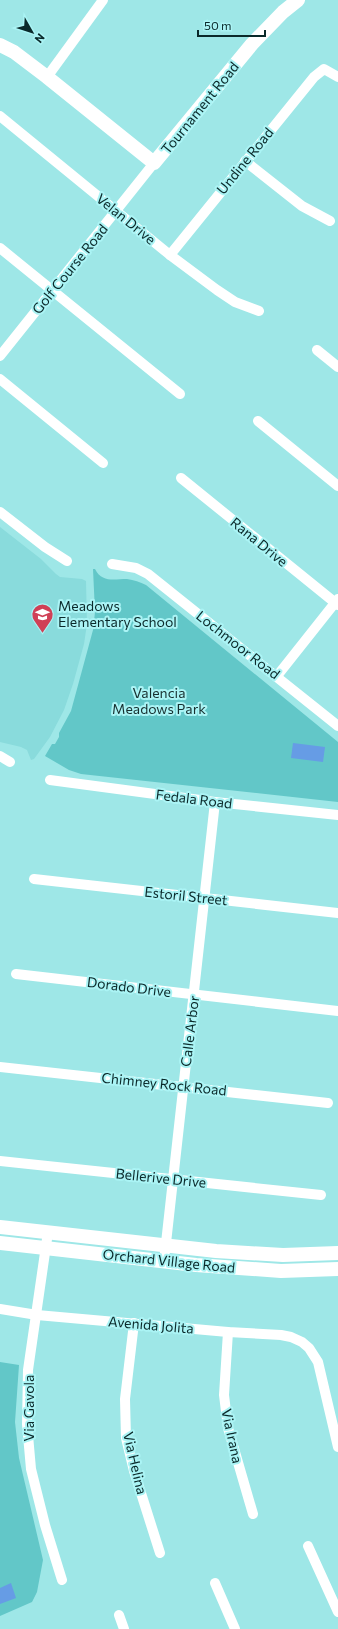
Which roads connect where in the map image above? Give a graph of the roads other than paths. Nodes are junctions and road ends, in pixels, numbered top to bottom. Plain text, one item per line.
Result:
1 (103, 0) edge
2 (298, 0) edge
3 (0, 45) edge
4 (47, 77) junction
5 (338, 77) edge
6 (0, 116) edge
7 (245, 161) junction
8 (154, 163) junction
9 (116, 211) junction
10 (330, 221) dead end
11 (0, 248) edge
12 (170, 255) junction
13 (53, 290) junction
14 (258, 311) dead end
15 (317, 350) dead end
16 (0, 356) edge
17 (338, 367) edge
18 (0, 379) edge
19 (180, 394) dead end
20 (258, 421) dead end
21 (103, 463) dead end
22 (180, 478) dead end
23 (338, 486) edge
24 (0, 512) edge
25 (67, 561) dead end
26 (112, 564) dead end
27 (337, 603) edge
28 (277, 676) junction
29 (338, 726) edge
30 (0, 756) edge
31 (10, 762) dead end
32 (50, 780) dead end
33 (215, 802) junction
34 (338, 815) edge
35 (34, 879) dead end
36 (204, 898) junction
37 (338, 913) edge
38 (16, 974) dead end
39 (194, 995) junction
40 (338, 1011) edge
41 (0, 1067) edge
42 (183, 1086) junction
43 (328, 1103) dead end
44 (0, 1161) edge
45 (173, 1179) junction
46 (321, 1195) dead end
47 (0, 1227) edge
48 (48, 1232) junction
49 (0, 1243) edge
50 (166, 1246) junction
51 (46, 1248) junction
52 (338, 1253) edge
53 (164, 1262) junction
54 (338, 1269) edge
55 (0, 1309) edge
56 (37, 1315) junction
57 (134, 1323) junction
58 (228, 1332) junction
59 (338, 1447) edge
60 (253, 1514) dead end
61 (308, 1546) dead end
62 (160, 1553) dead end
63 (62, 1580) dead end
64 (215, 1583) dead end
65 (338, 1612) edge
66 (119, 1615) dead end
67 (124, 1629) edge
68 (235, 1629) edge

1 - 4 street
2 - 8 main road, Tournament Road
3 - 4 main road, Tournament Road
4 - 8 main road, Tournament Road
5 - 7 street, Undine Road
6 - 9 street, Velan Drive
7 - 10 street
7 - 12 street, Undine Road
8 - 9 street, Golf Course Road
9 - 12 street, Velan Drive
9 - 13 street, Golf Course Road
11 - 13 street
12 - 14 street, Velan Drive
13 - 16 street, Golf Course Road
13 - 19 street
15 - 17 street
18 - 21 street
20 - 23 street
22 - 27 street, Rana Drive
24 - 25 street
26 - 28 street, Lochmoor Road
27 - 28 street
28 - 29 street, Lochmoor Road
30 - 31 street
32 - 33 street, Fedala Road
33 - 34 street, Fedala Road
33 - 36 street, Calle Arbor
35 - 36 street, Estoril Street
36 - 37 street, Estoril Street
36 - 39 street, Calle Arbor
38 - 39 street, Dorado Drive
39 - 40 street, Dorado Drive
39 - 42 street, Calle Arbor
41 - 42 street, Chimney Rock Road
42 - 43 street, Chimney Rock Road
42 - 45 street, Calle Arbor
44 - 45 street, Bellerive Drive
45 - 46 street, Bellerive Drive
45 - 50 street, Calle Arbor
47 - 48 main road, Orchard Village Road
48 - 50 main road, Orchard Village Road
48 - 51 street, Via Gavola
49 - 51 main road, Orchard Village Road
50 - 52 main road, Orchard Village Road
50 - 53 street, Calle Arbor
51 - 53 main road, Orchard Village Road
51 - 56 street, Via Gavola
53 - 54 main road, Orchard Village Road
55 - 56 street, Avenida Jolita
56 - 57 street, Avenida Jolita
56 - 63 street, Via Gavola
57 - 58 street, Avenida Jolita
57 - 62 street, Via Helina
58 - 59 street, Avenida Jolita
58 - 60 street, Via Irana
61 - 65 street
64 - 68 street
66 - 67 street

